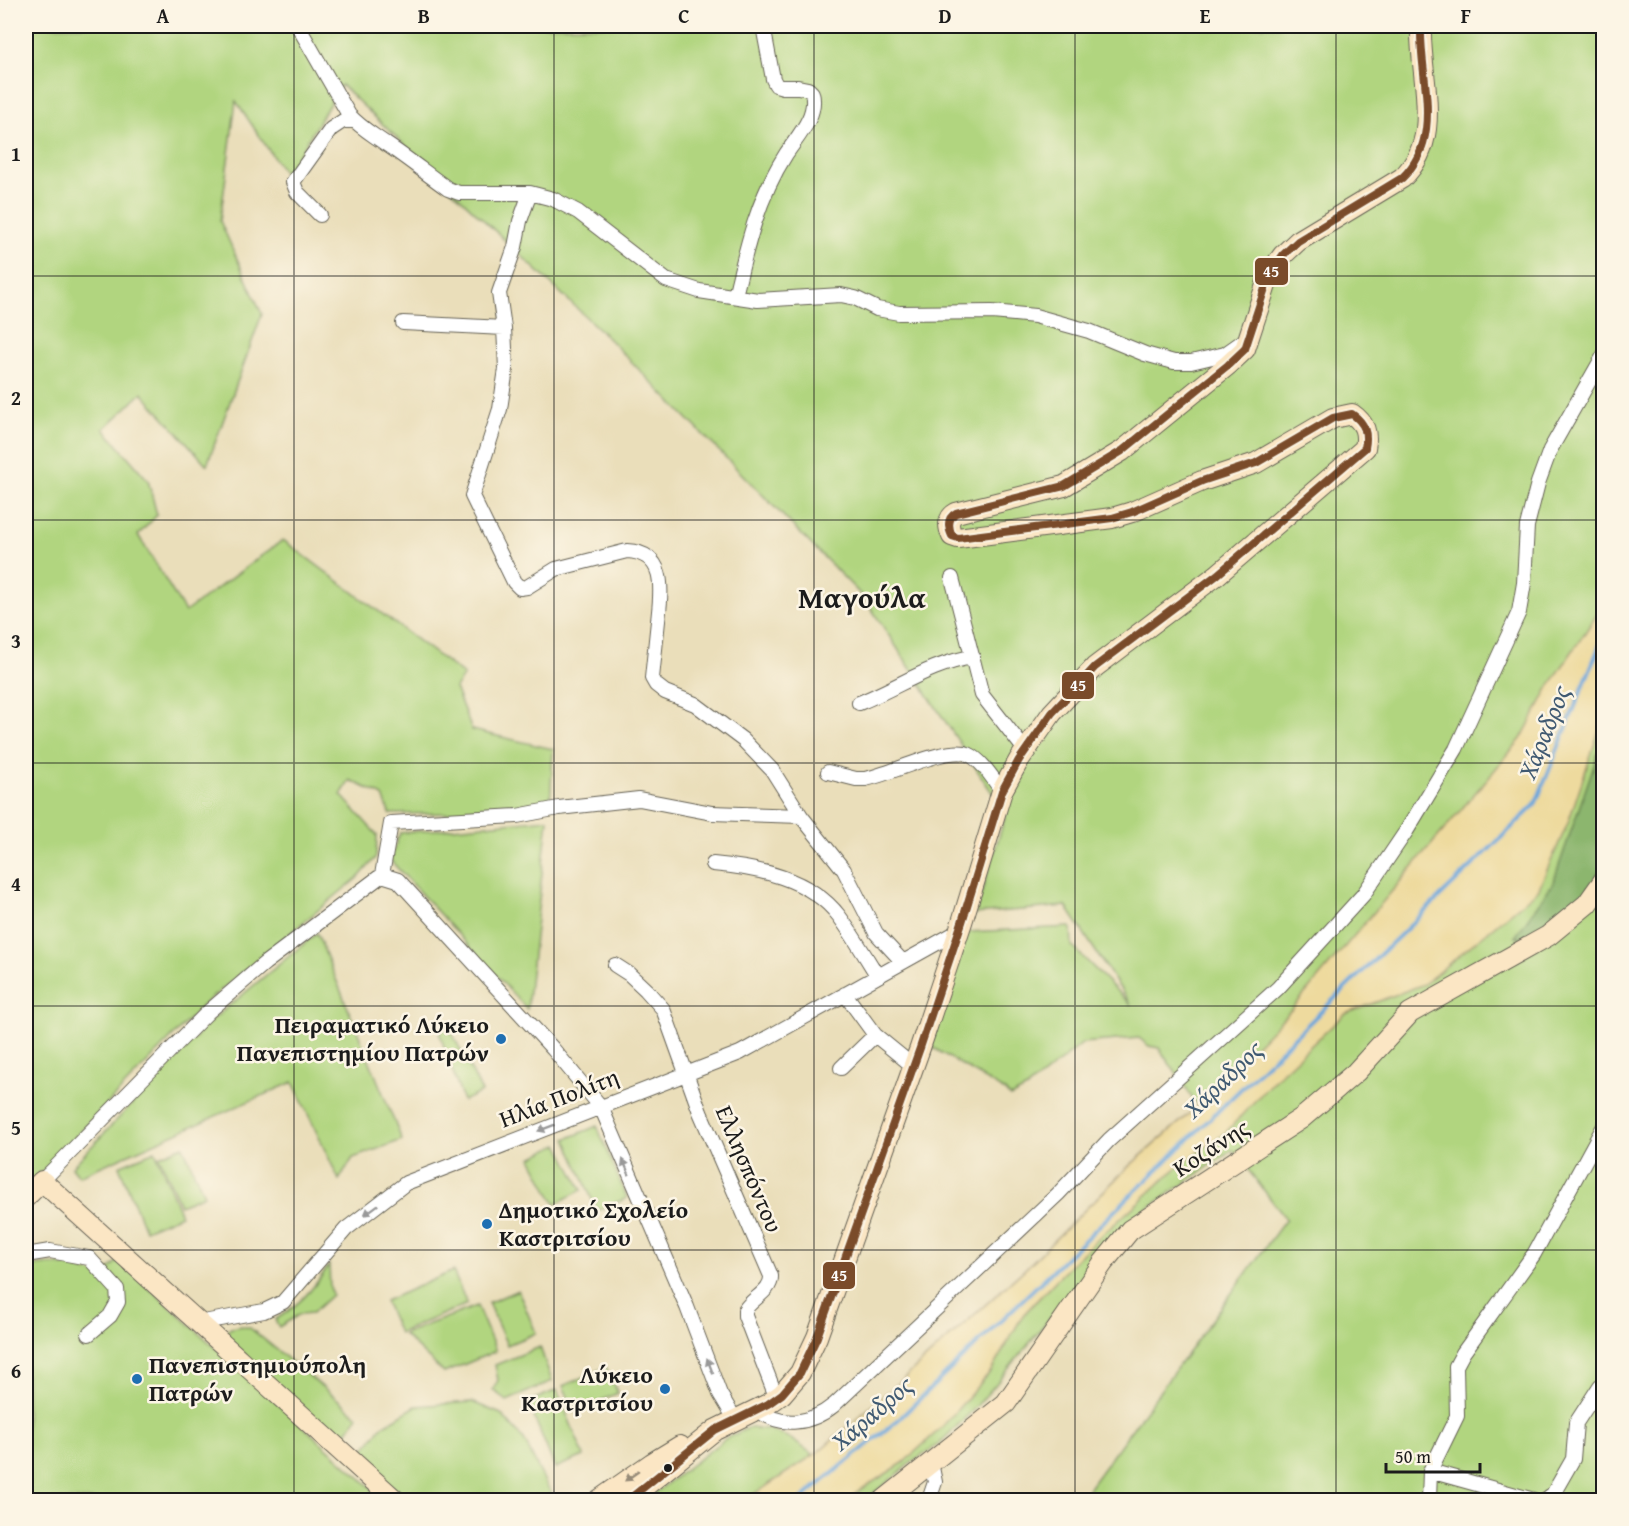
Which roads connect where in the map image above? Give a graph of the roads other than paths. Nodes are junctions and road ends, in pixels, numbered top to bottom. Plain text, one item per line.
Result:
1 (298, 26) edge
2 (763, 26) edge
3 (1421, 26) edge
4 (354, 121) junction
5 (530, 193) junction
6 (320, 215) dead end
7 (735, 296) junction
8 (403, 323) dead end
9 (504, 328) junction
10 (1251, 335) junction
11 (1604, 355) edge
12 (952, 578) dead end
13 (973, 657) junction
14 (859, 703) dead end
15 (1025, 750) junction
16 (828, 772) dead end
17 (1002, 791) junction
18 (801, 816) junction
19 (713, 864) dead end
20 (382, 875) junction
21 (1604, 880) edge
22 (957, 932) junction
23 (902, 961) junction
24 (615, 965) dead end
25 (877, 975) junction
26 (845, 994) junction
27 (875, 1035) junction
28 (913, 1066) junction
29 (841, 1068) dead end
30 (685, 1074) junction
31 (601, 1107) junction
32 (1604, 1126) edge
33 (42, 1181) junction
34 (26, 1197) edge
35 (26, 1255) edge
36 (198, 1323) junction
37 (89, 1334) dead end
38 (1604, 1384) edge
39 (777, 1399) junction
40 (757, 1409) junction
41 (735, 1419) junction
42 (715, 1430) junction
43 (931, 1463) junction
44 (1430, 1471) junction
45 (395, 1500) edge
46 (599, 1500) edge
47 (628, 1500) edge
48 (884, 1500) edge
49 (929, 1500) edge
50 (1429, 1500) edge
51 (1534, 1500) edge
52 (1545, 1500) edge

1 - 4 street
2 - 7 street
3 - 10 main road
4 - 5 street
4 - 6 street
5 - 7 street
5 - 9 street
7 - 10 street
8 - 9 street
9 - 18 street
10 - 15 main road
11 - 40 street
12 - 13 street
13 - 14 street
13 - 15 street
15 - 17 main road
16 - 17 street
17 - 22 main road
18 - 20 street
18 - 23 street
19 - 25 street
20 - 31 street
20 - 33 street
21 - 43 main road, Κοζάνης
22 - 23 street, Ηλία Πολίτη
22 - 28 main road
23 - 25 street, Ηλία Πολίτη
24 - 30 street, Ελλησπόντου
25 - 26 street, Ηλία Πολίτη
26 - 27 street
26 - 30 street, Ηλία Πολίτη
27 - 28 street
27 - 29 street
28 - 39 main road
30 - 31 street, Ηλία Πολίτη
30 - 39 street, Ελλησπόντου
31 -> 36 street, Ηλία Πολίτη
41 -> 31 street
32 - 44 street
33 - 34 main road
33 - 36 main road
35 - 37 street
36 - 45 main road
38 - 52 street
39 - 40 main road
40 - 41 main road
41 - 42 main road
42 -> 46 main road
42 - 47 main road
43 - 48 main road, Κοζάνης
43 - 49 street
44 - 50 street
44 - 51 street

